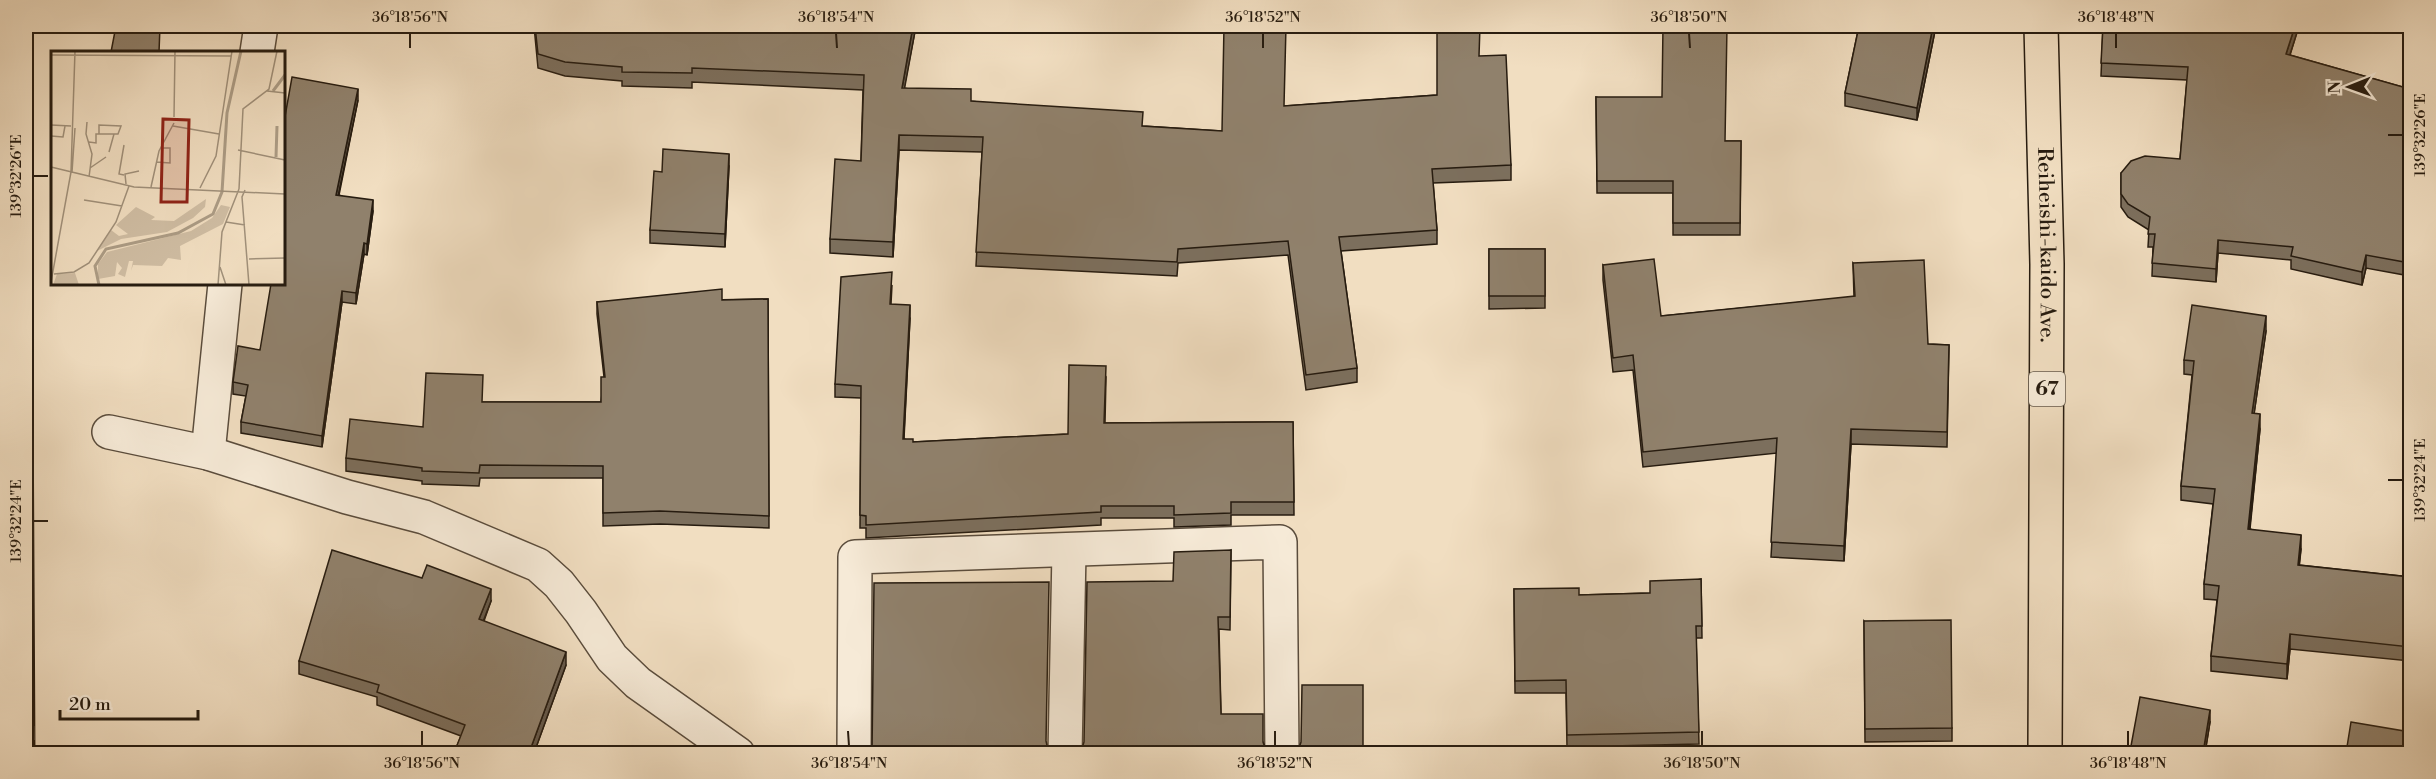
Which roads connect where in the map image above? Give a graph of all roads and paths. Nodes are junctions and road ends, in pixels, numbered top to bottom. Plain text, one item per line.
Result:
1 (261, 26) edge
2 (2041, 26) edge
3 (257, 51) edge
4 (225, 285) edge
5 (109, 432) dead end
6 (208, 453) junction
7 (1069, 551) junction
8 (738, 753) edge
9 (854, 753) edge
10 (1065, 753) edge
11 (1282, 753) edge
12 (2044, 753) edge

1 - 3 street
2 - 12 main road, Reiheishi-kaido Ave. / 67
4 - 6 street
5 - 6 street
6 - 8 street
7 - 9 street
7 - 10 street
7 - 11 street

